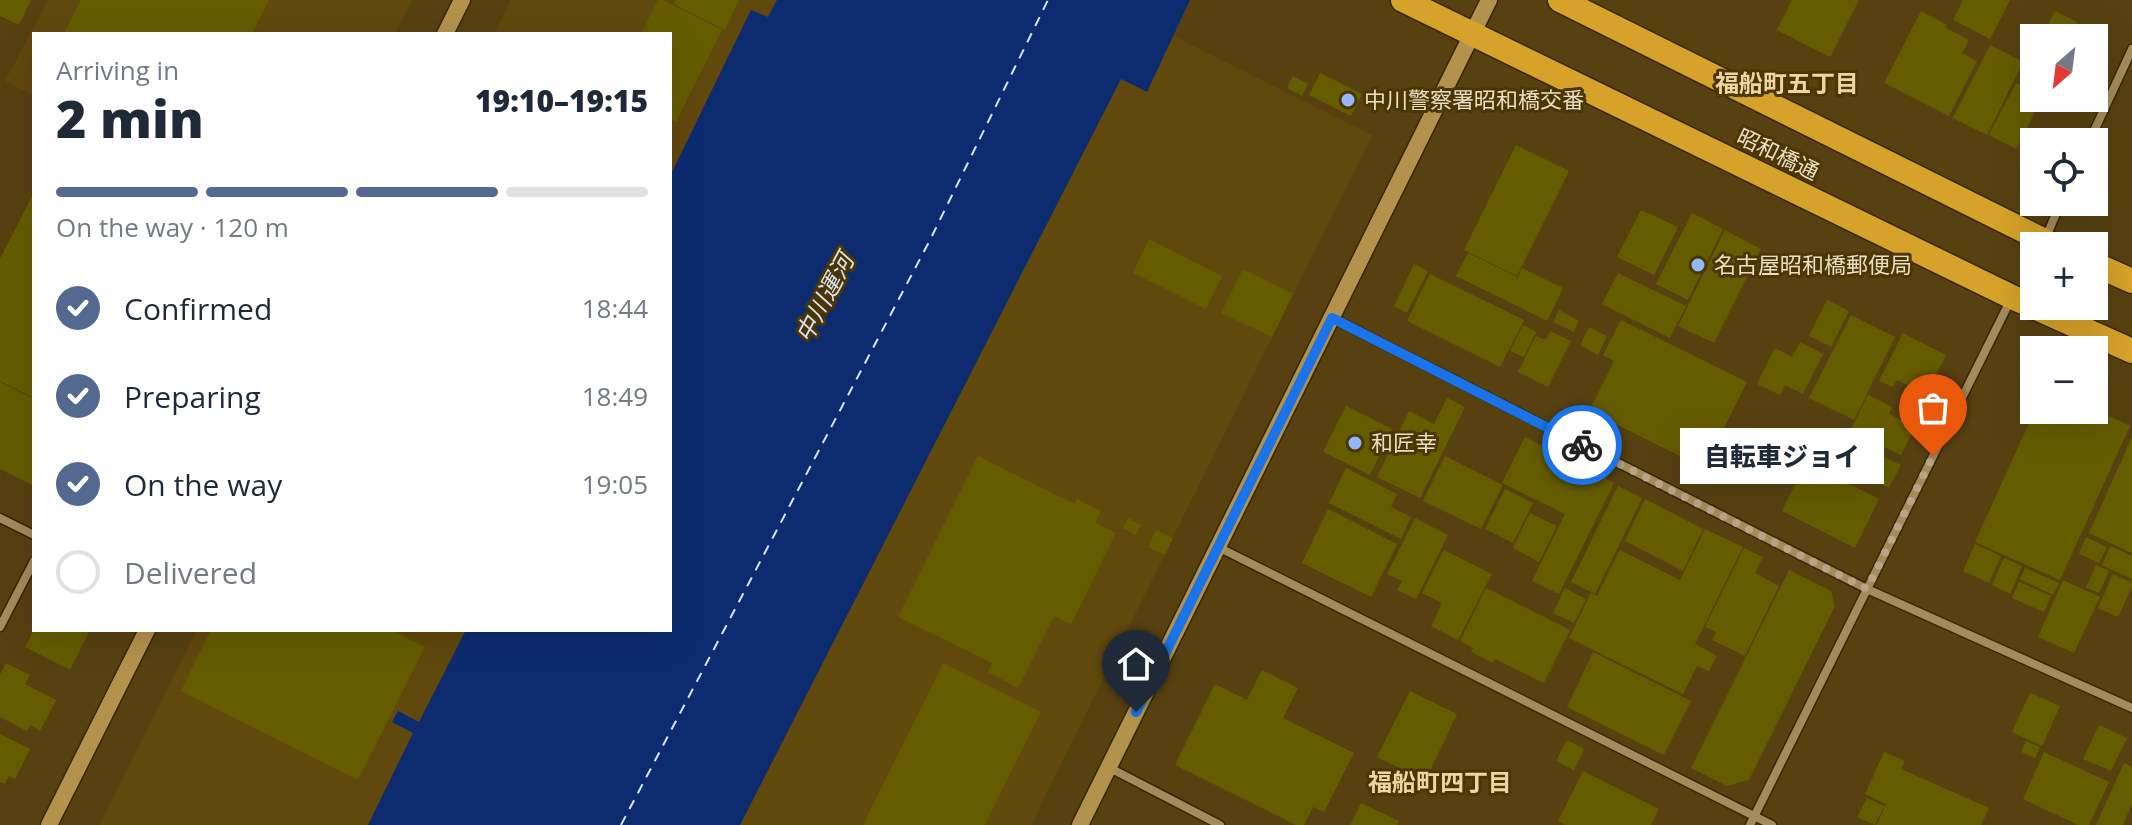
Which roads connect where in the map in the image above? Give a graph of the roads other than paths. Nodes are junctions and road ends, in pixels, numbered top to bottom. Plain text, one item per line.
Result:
1 (462, 0) edge
2 (1403, 0) edge
3 (1489, 0) edge
4 (1560, 0) edge
5 (446, 32) edge
6 (1473, 35) junction
7 (2132, 49) edge
8 (2095, 128) edge
9 (2027, 232) edge
10 (2108, 270) edge
11 (2132, 281) edge
12 (2012, 297) junction
13 (1332, 318) junction
14 (2132, 351) edge
15 (0, 518) edge
16 (32, 534) edge
17 (1218, 547) junction
18 (32, 565) edge
19 (1867, 589) junction
20 (0, 627) edge
21 (146, 632) edge
22 (2132, 708) edge
23 (1108, 767) junction
24 (1752, 821) edge
25 (49, 825) edge
26 (1080, 825) edge
27 (1220, 825) edge
28 (1772, 825) edge

1 - 5 street
2 - 6 highway, 昭和橋通
3 - 6 street
4 - 9 highway, 昭和橋通
6 - 12 highway, 昭和橋通
6 - 13 street
7 - 8 street
10 - 11 highway
12 - 14 highway, 昭和橋通
12 - 19 street
13 - 17 street
13 - 19 street
15 - 16 street
17 - 23 street
17 - 24 street
18 - 20 street
19 - 22 street
19 - 24 street
21 - 25 street
23 - 26 street
23 - 27 street
24 - 28 street

